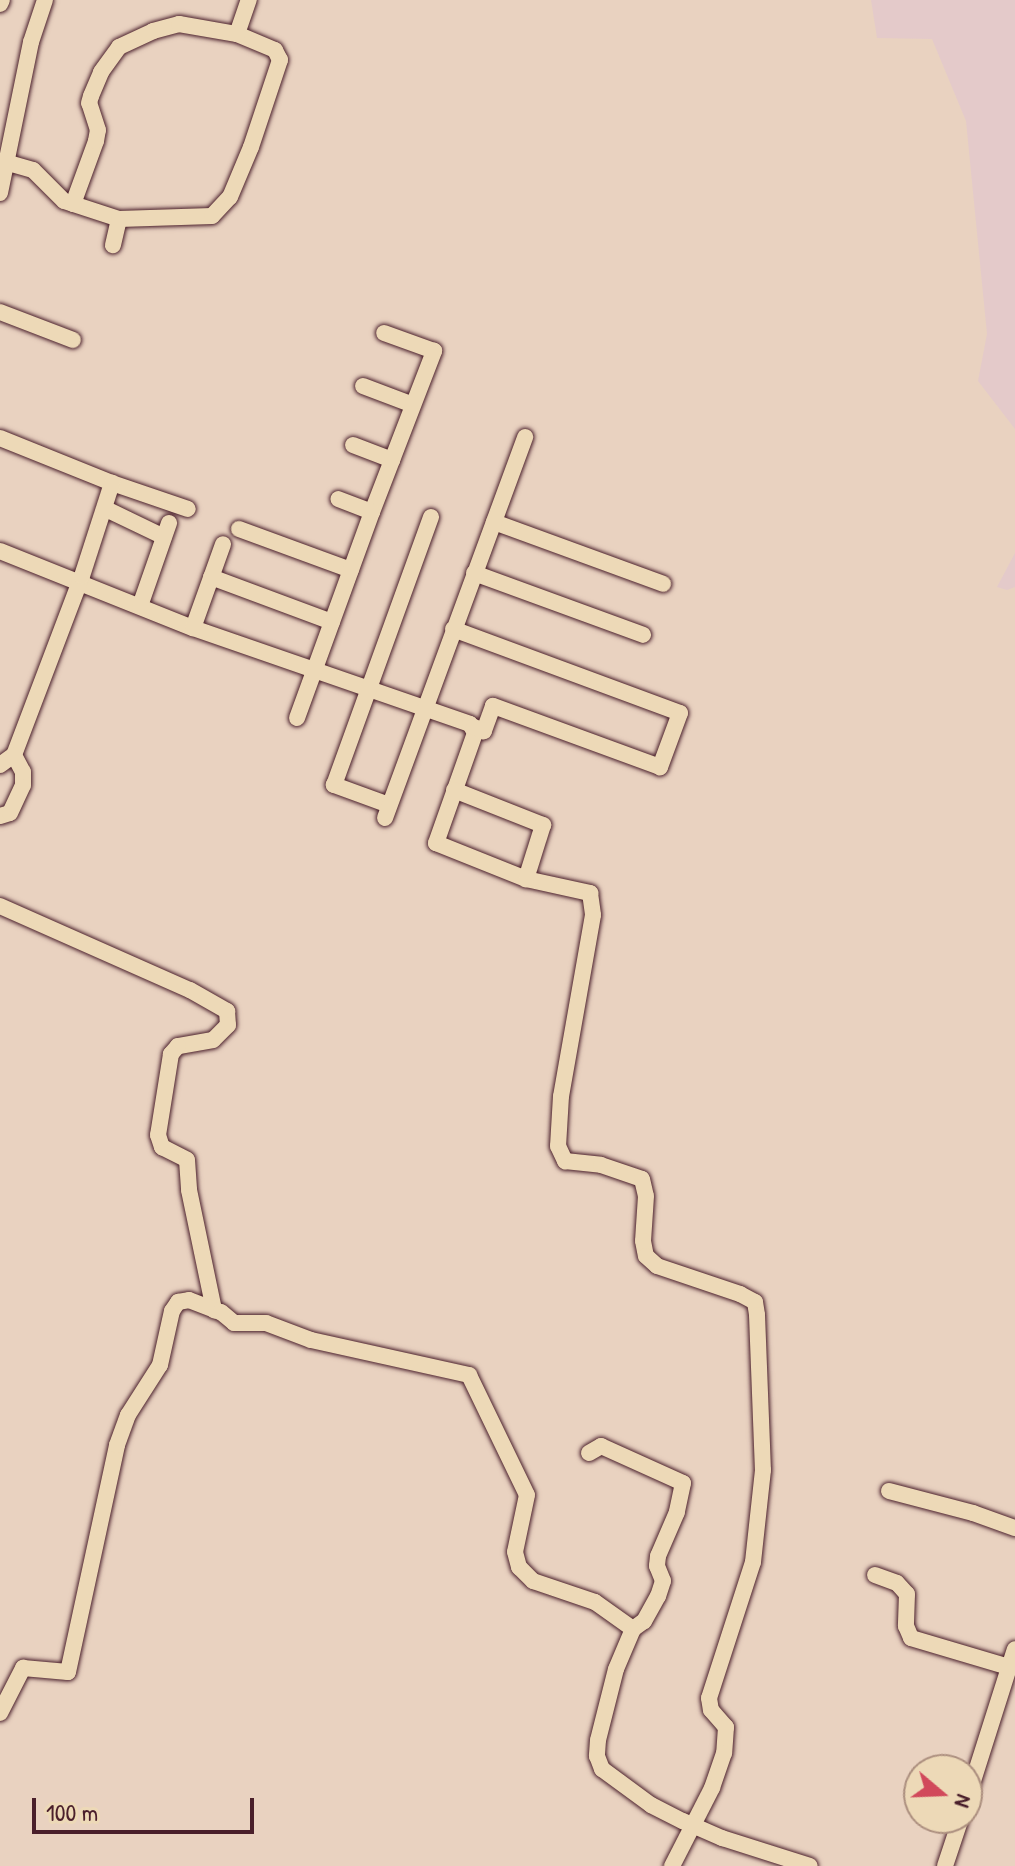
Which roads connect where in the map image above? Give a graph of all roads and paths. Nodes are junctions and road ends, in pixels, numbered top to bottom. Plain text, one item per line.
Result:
1 (45, 0) edge
2 (249, 0) edge
3 (237, 34) junction
4 (5, 130) edge
5 (5, 162) junction
6 (0, 193) edge
7 (73, 204) junction
8 (119, 219) junction
9 (113, 245) dead end
10 (0, 312) edge
11 (384, 333) dead end
12 (73, 340) dead end
13 (363, 386) dead end
14 (413, 405) junction
15 (525, 437) dead end
16 (0, 438) edge
17 (353, 445) dead end
18 (392, 460) junction
19 (112, 483) junction
20 (338, 499) dead end
21 (188, 509) dead end
22 (108, 510) dead end
23 (372, 512) junction
24 (431, 517) dead end
25 (494, 522) junction
26 (239, 529) dead end
27 (223, 544) dead end
28 (0, 551) edge
29 (351, 570) junction
30 (474, 573) junction
31 (211, 577) junction
32 (79, 583) junction
33 (663, 584) dead end
34 (140, 606) junction
35 (332, 622) junction
36 (193, 628) junction
37 (453, 629) junction
38 (643, 635) dead end
39 (315, 671) junction
40 (367, 689) junction
41 (424, 708) junction
42 (297, 718) dead end
43 (474, 727) junction
44 (14, 755) junction
45 (0, 765) edge
46 (454, 790) junction
47 (0, 816) edge
48 (526, 879) junction
49 (0, 906) edge
50 (214, 1310) junction
51 (589, 1453) dead end
52 (889, 1491) dead end
53 (1015, 1528) edge
54 (875, 1575) dead end
55 (633, 1629) junction
56 (1015, 1649) edge
57 (1009, 1667) junction
58 (6, 1684) edge
59 (0, 1713) edge
60 (982, 1754) edge
61 (692, 1825) junction
62 (956, 1834) edge
63 (672, 1866) edge
64 (810, 1866) edge
65 (945, 1866) edge

1 - 4 street
2 - 3 street
3 - 7 street
3 - 8 street
4 - 5 street
5 - 6 street
5 - 7 street
7 - 8 street
8 - 9 street
10 - 12 street
11 - 14 street
13 - 14 street
14 - 18 street
15 - 25 street
16 - 19 street
17 - 18 street
18 - 23 street
19 - 21 street
19 - 32 street
20 - 23 street
22 - 34 street
23 - 29 street
24 - 40 street
25 - 30 street
25 - 33 street
26 - 29 street
27 - 31 street
28 - 32 street
29 - 35 street
30 - 37 street
30 - 38 street
31 - 35 street
31 - 36 street
32 - 34 street
32 - 44 street
34 - 36 street
35 - 39 street
36 - 39 street
37 - 41 street
37 - 43 street
39 - 40 street
39 - 42 street
40 - 41 street
40 - 41 street
41 - 43 street
43 - 46 street
44 - 45 street
44 - 47 street
46 - 48 street
46 - 48 street
48 - 61 street
49 - 50 street
50 - 55 street
50 - 58 street
51 - 55 street
52 - 53 street
54 - 57 street
55 - 61 street
56 - 57 street
57 - 60 street
58 - 59 street
61 - 63 street
61 - 64 street
62 - 65 street

